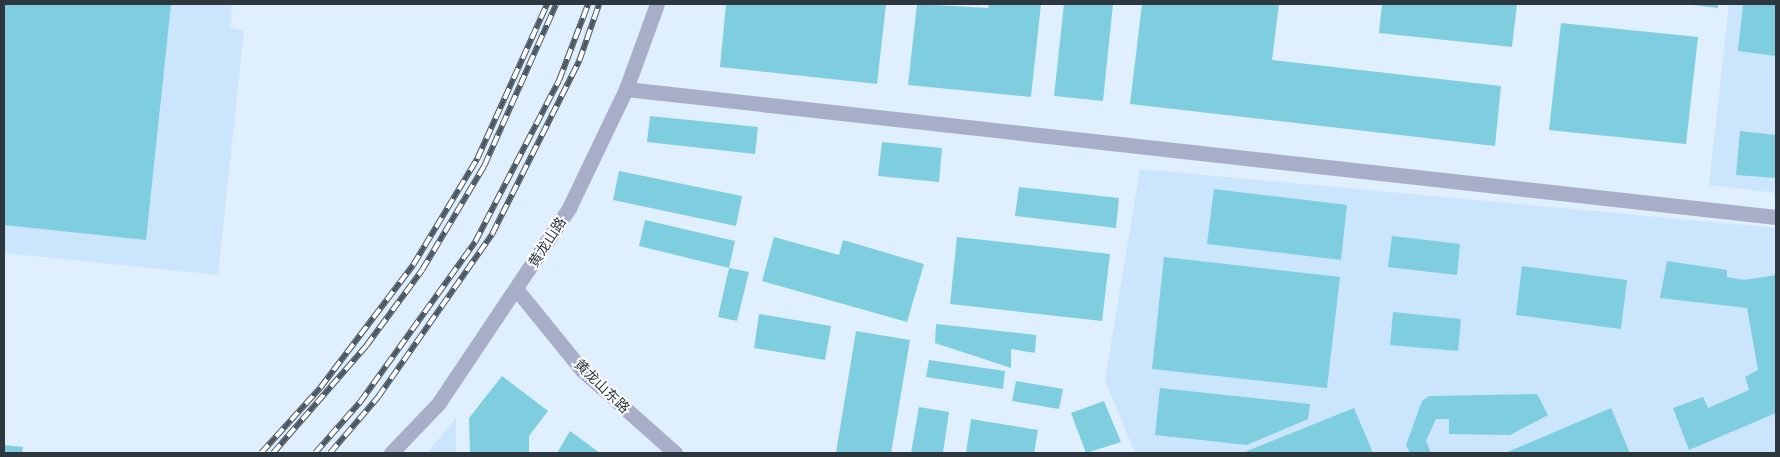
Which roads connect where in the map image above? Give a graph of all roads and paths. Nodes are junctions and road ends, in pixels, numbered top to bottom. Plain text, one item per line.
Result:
1 (657, 4) edge
2 (626, 89) junction
3 (1776, 217) edge
4 (517, 290) junction
5 (391, 453) edge
6 (675, 453) edge

1 - 2 street, 黄龙山路
2 - 3 street
2 - 4 street, 黄龙山路
4 - 5 street, 黄龙山路
4 - 6 street, 黄龙山东路

